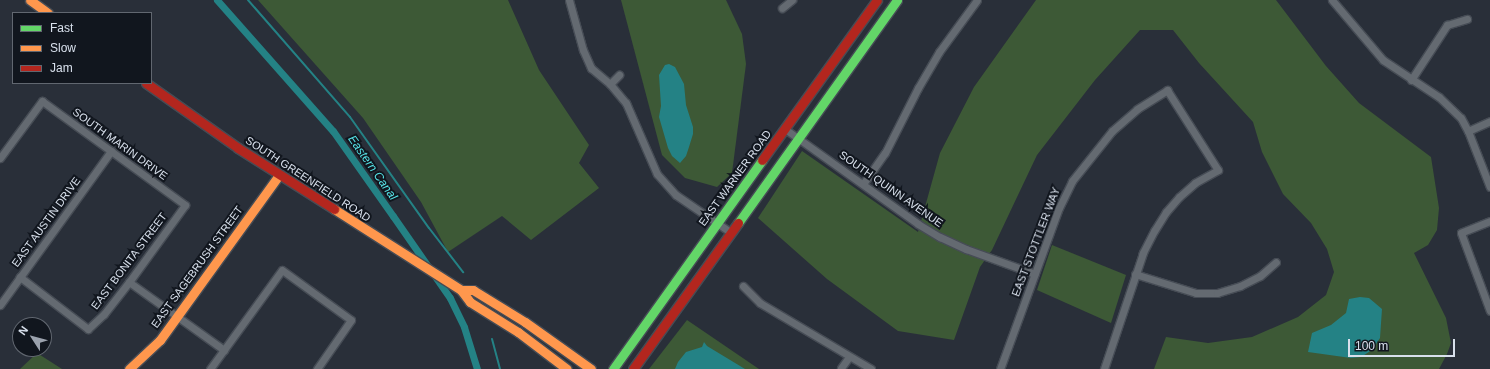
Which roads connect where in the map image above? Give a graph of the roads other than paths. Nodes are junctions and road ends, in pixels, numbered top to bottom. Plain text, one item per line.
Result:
1 (30, 0) edge
2 (569, 0) edge
3 (792, 0) edge
4 (877, 0) edge
5 (897, 0) edge
6 (977, 0) edge
7 (1332, 0) edge
8 (782, 8) dead end
9 (47, 12) edge
10 (1467, 19) dead end
11 (619, 75) dead end
12 (1411, 80) junction
13 (147, 84) edge
14 (610, 84) junction
15 (1490, 121) edge
16 (785, 129) junction
17 (1468, 131) junction
18 (799, 138) junction
19 (111, 151) junction
20 (0, 158) edge
21 (279, 175) junction
22 (863, 184) junction
23 (1490, 187) edge
24 (185, 205) joint
25 (1490, 221) edge
26 (718, 223) junction
27 (730, 232) junction
28 (1276, 262) dead end
29 (1035, 274) junction
30 (1135, 274) junction
31 (20, 277) junction
32 (129, 282) junction
33 (743, 286) dead end
34 (461, 290) junction
35 (0, 305) edge
36 (1490, 311) edge
37 (177, 316) junction
38 (224, 350) junction
39 (849, 357) junction
40 (841, 368) edge
41 (129, 369) edge
42 (210, 369) edge
43 (317, 369) edge
44 (567, 369) edge
45 (591, 369) edge
46 (613, 369) edge
47 (633, 369) edge
48 (871, 369) edge
49 (1000, 369) edge
50 (1104, 369) edge

1 - 9 main road
2 - 14 street
3 - 8 street
4 - 16 main road, EAST WARNER ROAD
5 - 18 main road
6 - 22 street
7 - 12 street
10 - 12 street
11 - 14 street
12 - 17 street
13 - 21 main road, SOUTH GREENFIELD ROAD
14 - 26 street
15 - 17 street
16 - 18 street, SOUTH QUINN AVENUE
16 - 26 main road, EAST WARNER ROAD
17 - 23 street
18 - 22 street, SOUTH QUINN AVENUE
18 - 27 main road
19 - 20 street, SOUTH MARIN DRIVE
19 - 24 street, SOUTH MARIN DRIVE
19 - 31 street, EAST AUSTIN DRIVE
21 - 34 main road, SOUTH GREENFIELD ROAD
21 - 37 main road, EAST SAGEBRUSH STREET
22 - 29 street, SOUTH QUINN AVENUE
24 - 32 street, EAST BONITA STREET
25 - 36 street
26 - 27 street
26 - 46 main road, EAST WARNER ROAD
27 - 47 main road
28 - 30 street
29 - 30 street, EAST STOTTLER WAY
29 - 49 street, EAST STOTTLER WAY
30 - 50 street
31 - 32 street, EAST BONITA STREET
31 - 35 street, EAST AUSTIN DRIVE
32 - 37 street
33 - 39 street
34 - 44 main road, SOUTH GREENFIELD ROAD
34 - 45 main road, SOUTH GREENFIELD ROAD
37 - 38 street
37 - 41 main road, EAST SAGEBRUSH STREET
38 - 42 street
38 - 43 street
39 - 40 street
39 - 48 street

